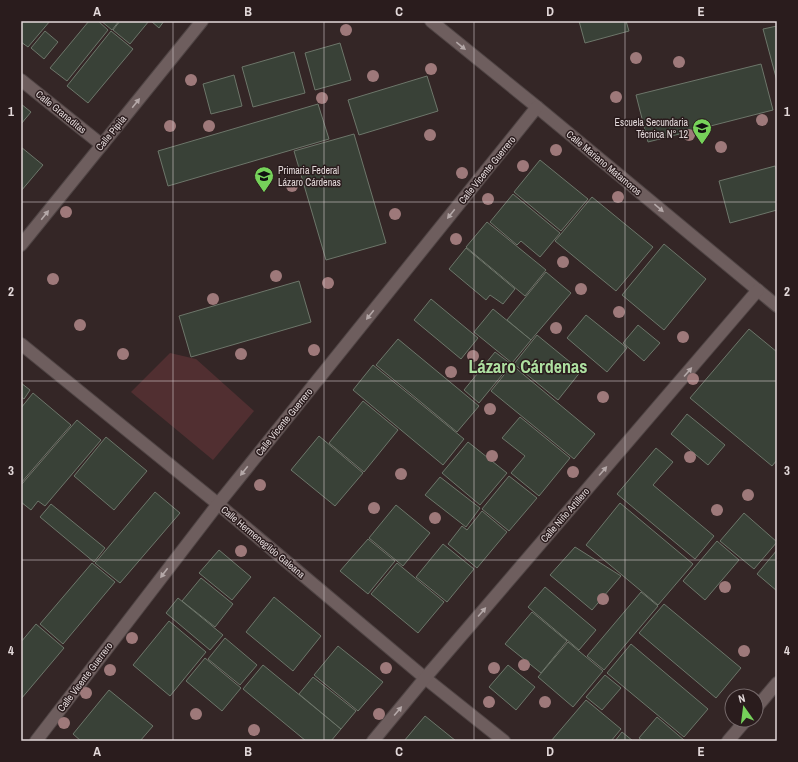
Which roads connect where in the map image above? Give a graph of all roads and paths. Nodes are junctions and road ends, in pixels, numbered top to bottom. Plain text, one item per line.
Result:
1 (202, 21) edge
2 (431, 21) edge
3 (21, 80) edge
4 (537, 107) junction
5 (102, 145) junction
6 (21, 245) edge
7 (758, 290) junction
8 (777, 306) edge
9 (21, 344) edge
10 (218, 504) junction
11 (426, 678) junction
12 (777, 683) edge
13 (764, 698) edge
14 (739, 728) edge
15 (36, 741) edge
16 (373, 741) edge
17 (504, 741) edge
18 (728, 741) edge

5 -> 1 street, Calle Pípila
2 -> 4 street, Calle Mariano Matamoros
3 - 5 street, Calle Granaditas
4 -> 7 street, Calle Mariano Matamoros
4 -> 10 street, Calle Vicente Guerrero
6 -> 5 street, Calle Pípila
7 - 8 street, Calle Mariano Matamoros
11 -> 7 street, Calle Niño Artillero
9 - 10 street, Calle Hermenegildo Galeana
10 - 11 street, Calle Hermenegildo Galeana
10 -> 15 street, Calle Vicente Guerrero
16 -> 11 street, Calle Niño Artillero
11 - 17 street, Calle Hermenegildo Galeana
12 - 13 street
14 - 18 street

